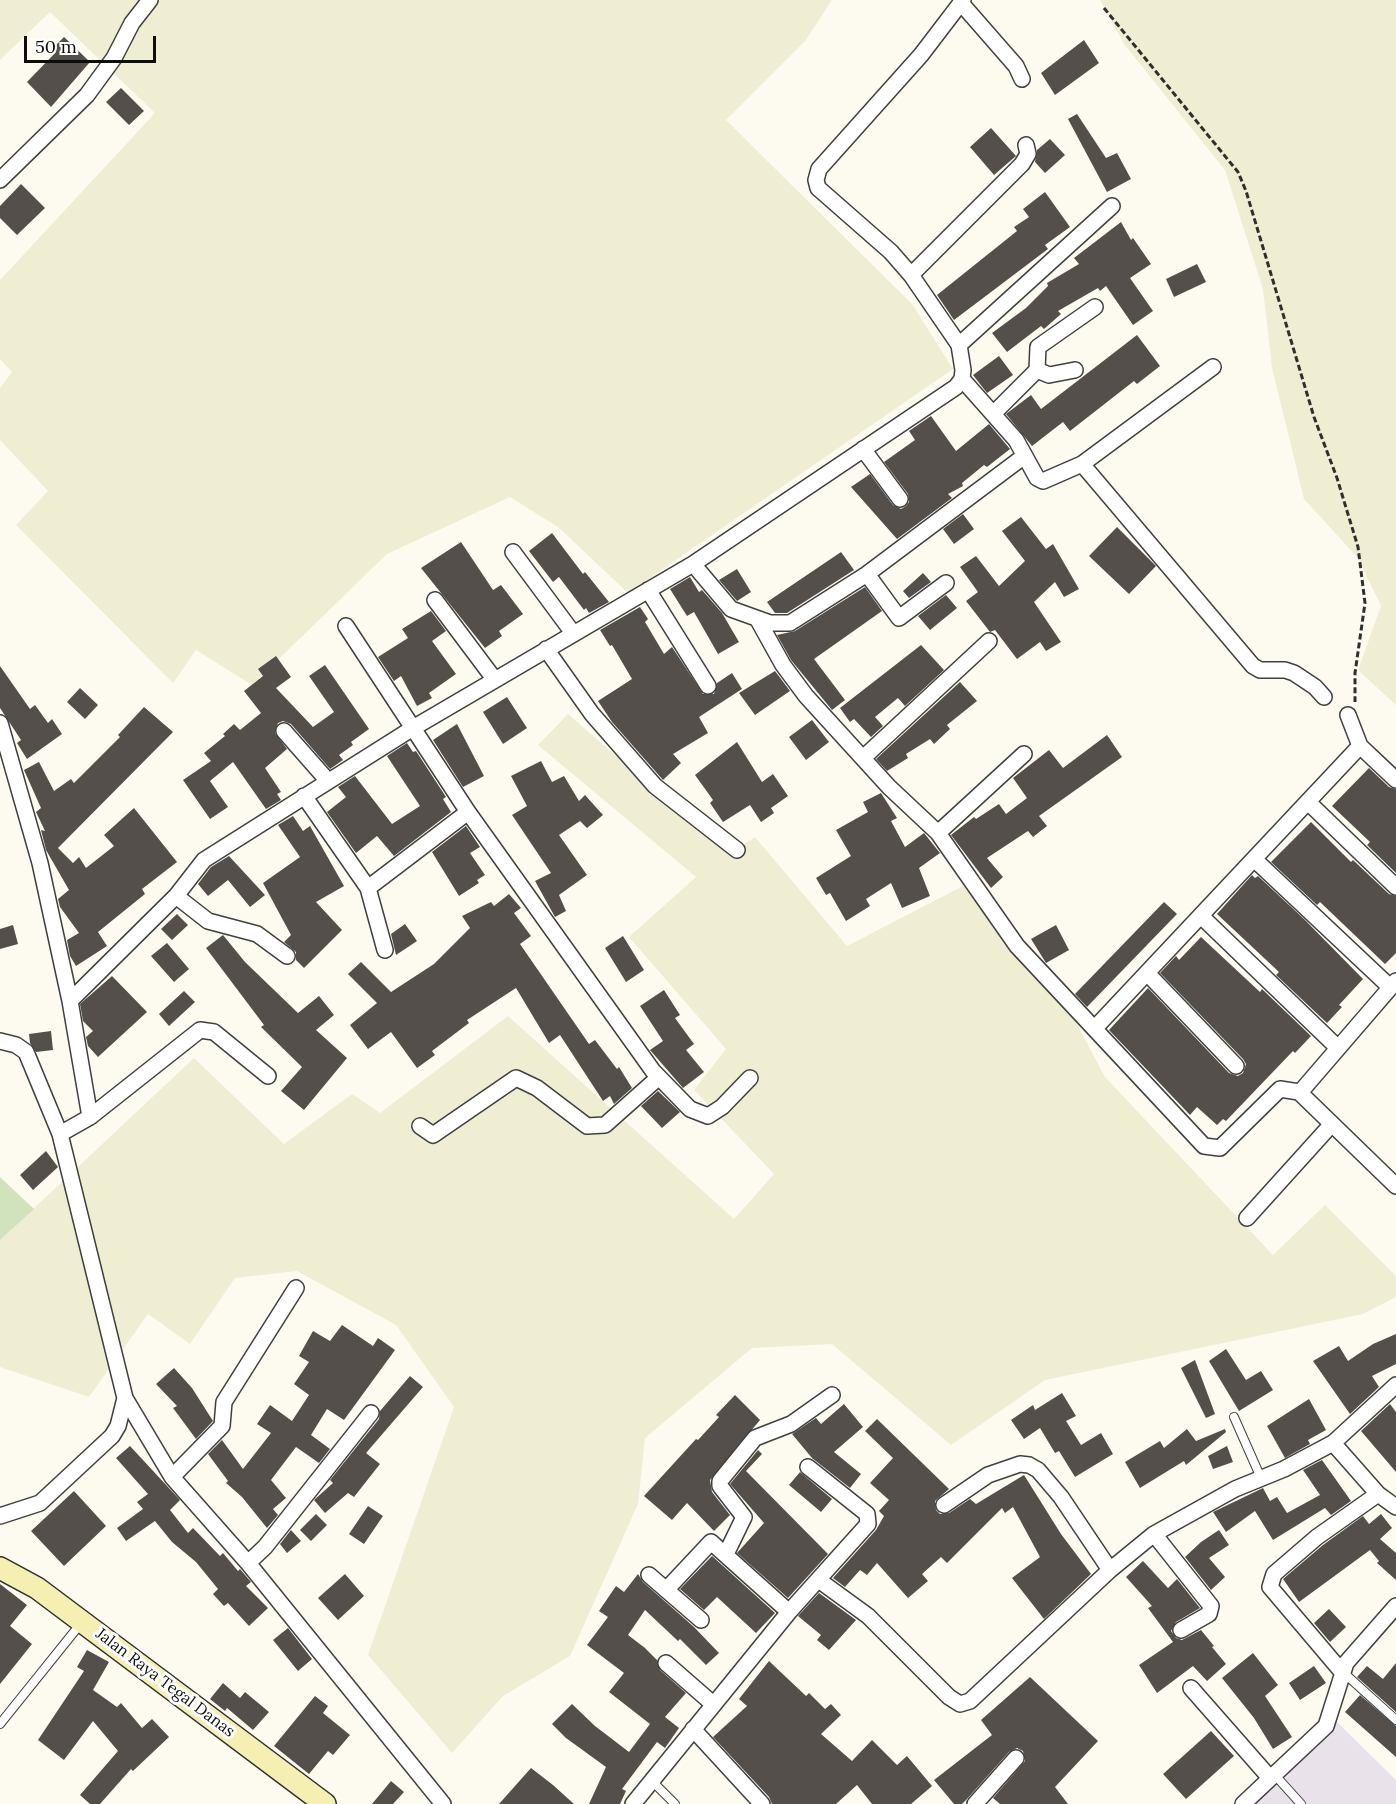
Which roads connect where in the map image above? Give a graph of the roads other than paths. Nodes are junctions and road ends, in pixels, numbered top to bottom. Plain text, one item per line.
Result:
1 (150, 0) edge
2 (962, 2) edge
3 (1022, 79) dead end
4 (1026, 145) dead end
5 (0, 180) edge
6 (1112, 206) dead end
7 (910, 275) junction
8 (1095, 307) dead end
9 (958, 345) junction
10 (1213, 367) dead end
11 (1037, 370) junction
12 (1075, 370) dead end
13 (962, 379) junction
14 (993, 414) junction
15 (863, 449) junction
16 (1023, 457) junction
17 (1082, 464) junction
18 (900, 499) dead end
19 (513, 552) dead end
20 (693, 564) junction
21 (867, 574) junction
22 (946, 584) dead end
23 (648, 590) junction
24 (435, 600) dead end
25 (758, 620) junction
26 (346, 626) dead end
27 (573, 633) junction
28 (989, 641) dead end
29 (546, 649) junction
30 (495, 680) junction
31 (708, 686) dead end
32 (1324, 697) dead end
33 (1348, 717) road end
34 (0, 723) edge
35 (413, 728) junction
36 (284, 731) dead end
37 (1360, 746) junction
38 (1024, 754) dead end
39 (863, 758) junction
40 (1396, 780) edge
41 (328, 781) junction
42 (304, 796) junction
43 (1308, 802) junction
44 (468, 812) junction
45 (938, 833) junction
46 (737, 850) dead end
47 (1254, 859) junction
48 (1396, 887) edge
49 (369, 888) junction
50 (176, 896) junction
51 (1201, 916) junction
52 (385, 950) dead end
53 (287, 956) dead end
54 (1147, 973) junction
55 (1393, 984) edge
56 (70, 1001) junction
57 (1095, 1028) junction
58 (0, 1041) edge
59 (1337, 1047) junction
60 (1236, 1066) dead end
61 (268, 1076) dead end
62 (659, 1077) junction
63 (750, 1078) dead end
64 (1299, 1092) junction
65 (1331, 1125) junction
66 (74, 1126) junction
67 (420, 1126) dead end
68 (1396, 1186) edge
69 (1247, 1218) dead end
70 (296, 1288) dead end
71 (1396, 1385) edge
72 (832, 1395) dead end
73 (125, 1398) junction
74 (371, 1413) dead end
75 (1234, 1417) dead end
76 (1333, 1443) junction
77 (808, 1467) dead end
78 (177, 1472) junction
79 (1261, 1478) junction
80 (1378, 1494) junction
81 (944, 1505) dead end
82 (1396, 1507) edge
83 (0, 1516) edge
84 (1154, 1534) junction
85 (726, 1554) junction
86 (256, 1556) junction
87 (0, 1568) edge
88 (1110, 1570) junction
89 (649, 1575) dead end
90 (820, 1581) junction
91 (666, 1590) junction
92 (1396, 1606) edge
93 (789, 1612) junction
94 (701, 1620) dead end
95 (82, 1622) junction
96 (1181, 1630) dead end
97 (666, 1663) dead end
98 (1342, 1672) junction
99 (1191, 1688) dead end
100 (713, 1704) junction
101 (1396, 1720) edge
102 (0, 1724) edge
103 (693, 1729) junction
104 (1016, 1758) dead end
105 (1272, 1776) junction
106 (652, 1781) junction
107 (984, 1801) edge
108 (326, 1804) edge
109 (443, 1804) edge
110 (633, 1804) edge
111 (675, 1804) edge
112 (762, 1804) edge
113 (1243, 1804) edge
114 (1301, 1804) edge

1 - 5 street
2 - 3 street
2 - 7 street
4 - 7 street
6 - 9 street
7 - 9 street
8 - 11 street
9 - 13 street
10 - 17 street
11 - 12 street
11 - 14 street
13 - 14 street
13 - 15 street
14 - 16 street
15 - 18 street
15 - 20 street
16 - 17 street
16 - 21 street
17 - 32 street
19 - 27 street
20 - 23 street
20 - 25 street
21 - 22 street
21 - 25 street
23 - 27 street
23 - 31 street
24 - 30 street
25 - 39 street
26 - 35 street
27 - 29 street
28 - 39 street
29 - 30 street
29 - 46 street
30 - 35 street
33 - 37 street
34 - 56 street
35 - 41 street
35 - 44 street
36 - 41 street
37 - 40 street
37 - 43 street
38 - 45 street
39 - 45 street
41 - 42 street
42 - 49 street
42 - 50 street
43 - 47 street
43 - 48 street
44 - 49 street
44 - 62 street
45 - 57 street
47 - 51 street
47 - 55 street
49 - 52 street
50 - 53 street
50 - 56 street
51 - 54 street
51 - 59 street
54 - 57 street
54 - 60 street
55 - 59 street
56 - 66 street
57 - 64 street
58 - 66 street
59 - 64 street
61 - 66 street
62 - 63 street
62 - 67 street
64 - 65 street
65 - 68 street
65 - 69 street
66 - 73 street
70 - 78 street
71 - 76 street
72 - 85 street
73 - 78 street
73 - 83 street
74 - 86 street
75 - 79 lane
76 - 79 street
76 - 80 street
77 - 90 street
78 - 86 street
79 - 84 street
80 - 82 street
80 - 98 street
81 - 88 street
84 - 88 street
84 - 96 street
85 - 91 street
85 - 93 street
86 - 109 street
87 - 95 street, Jalan Raya Tegal Danas
88 - 90 street
89 - 91 street
90 - 93 street
91 - 94 street
92 - 98 street
93 - 100 street
95 - 102 lane
95 - 108 street, Jalan Raya Tegal Danas
97 - 100 street
98 - 101 lane
98 - 105 street
99 - 105 street
100 - 103 street
103 - 106 street
103 - 112 street
104 - 107 street
105 - 113 street
105 - 114 lane
106 - 110 street
106 - 111 lane

